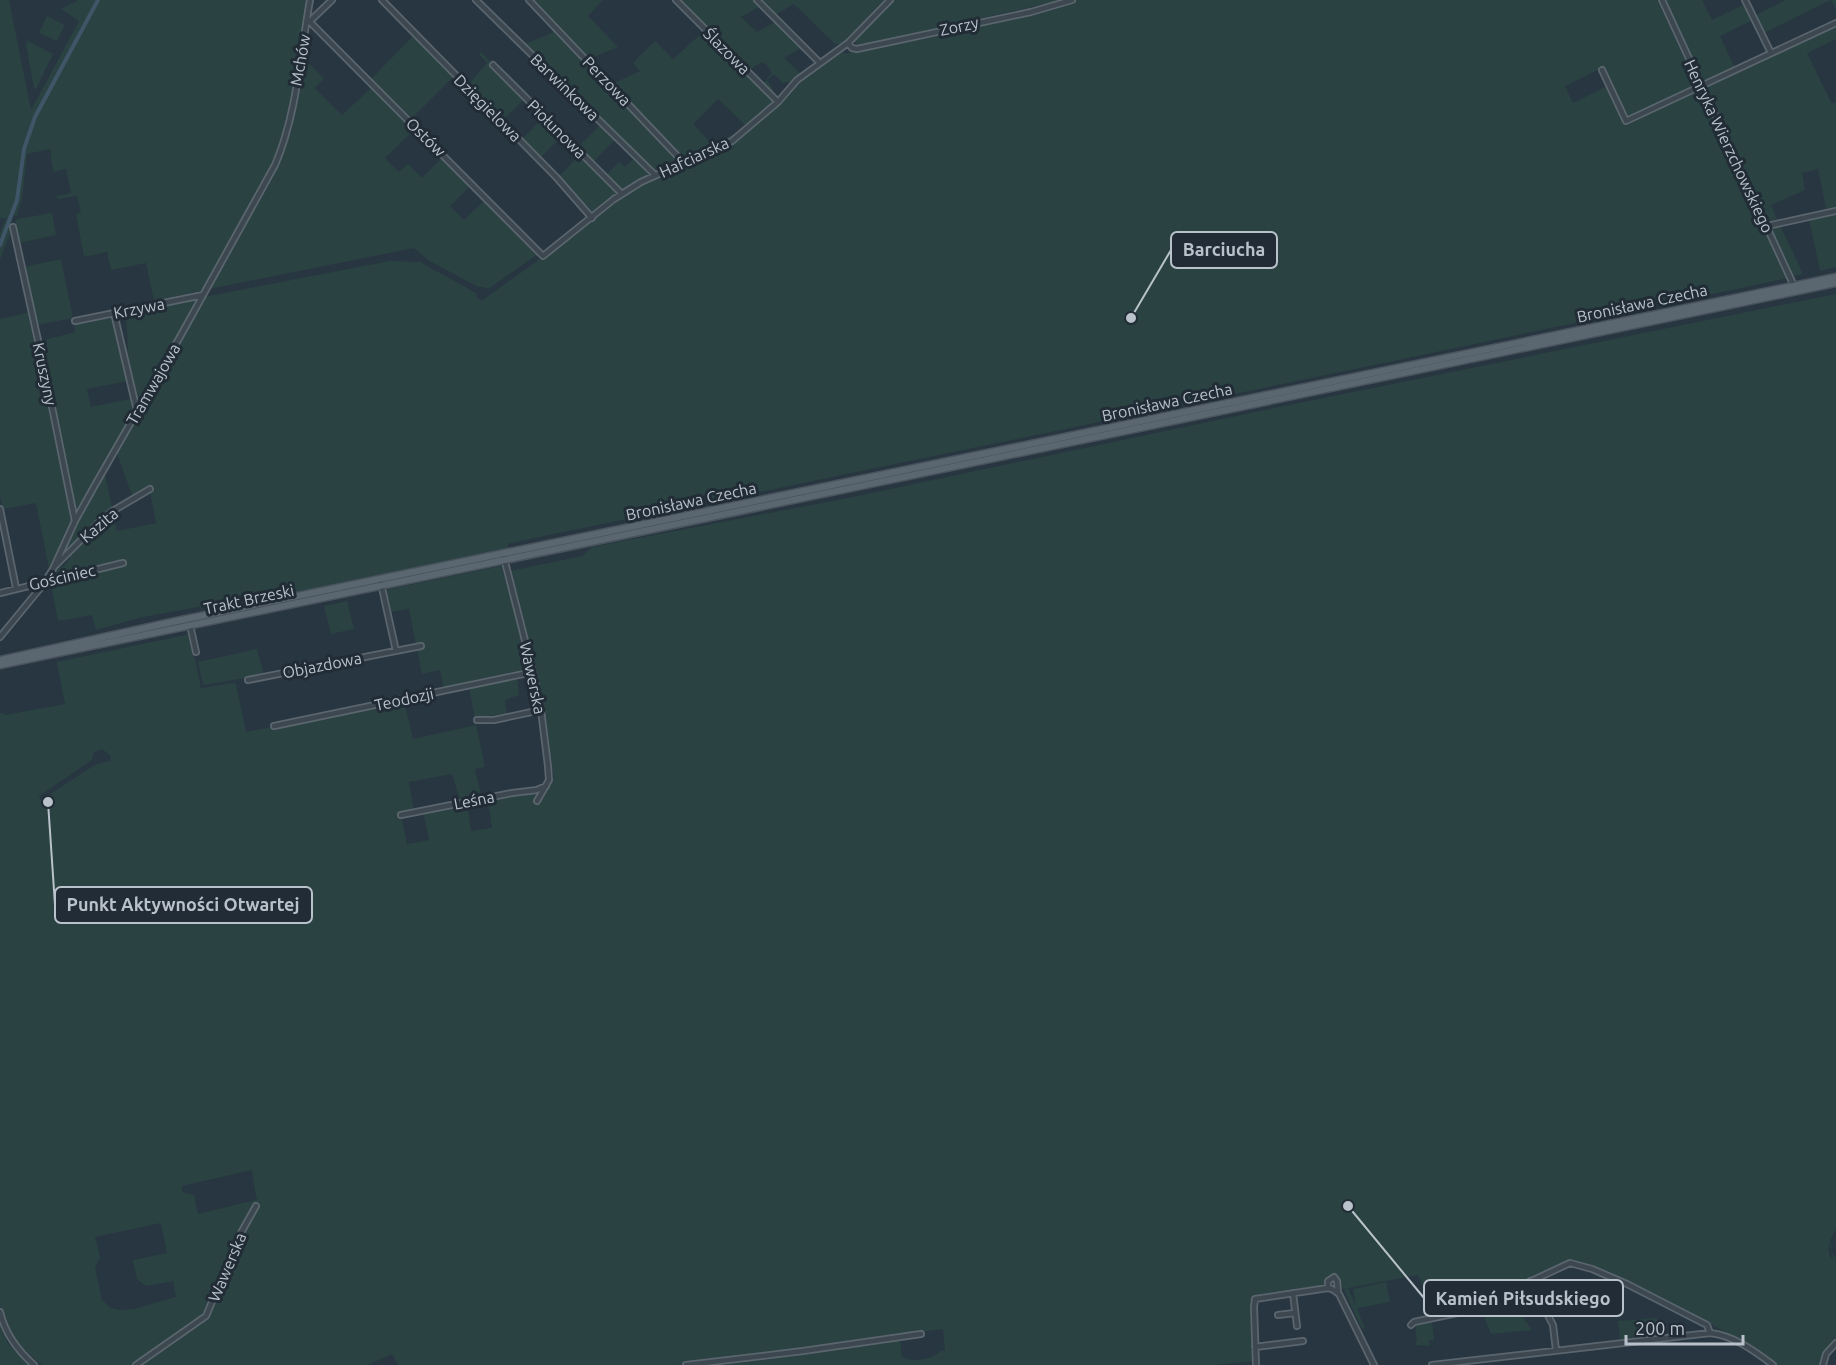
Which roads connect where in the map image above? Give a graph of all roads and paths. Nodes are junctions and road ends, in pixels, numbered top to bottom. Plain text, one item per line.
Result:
1 (310, 0) edge
2 (332, 0) edge
3 (382, 0) edge
4 (476, 0) edge
5 (529, 0) edge
6 (676, 0) edge
7 (757, 0) edge
8 (890, 0) edge
9 (1072, 0) edge
10 (1662, 0) edge
11 (1745, 0) edge
12 (308, 20) junction
13 (1836, 23) edge
14 (848, 43) junction
15 (1771, 53) junction
16 (819, 63) junction
17 (493, 65) dead end
18 (1602, 70) dead end
19 (1701, 86) junction
20 (778, 102) junction
21 (290, 121) joint
22 (684, 163) junction
23 (655, 175) junction
24 (622, 194) junction
25 (1836, 211) edge
26 (592, 218) junction
27 (1767, 225) junction
28 (13, 227) dead end
29 (543, 256) joint
30 (1836, 277) edge
31 (1836, 283) edge
32 (1795, 288) junction
33 (203, 295) junction
34 (114, 313) junction
35 (75, 321) dead end
36 (137, 411) junction
37 (150, 489) dead end
38 (0, 509) edge
39 (75, 521) junction
40 (503, 557) junction
41 (123, 563) dead end
42 (53, 568) junction
43 (45, 581) junction
44 (381, 582) junction
45 (16, 588) junction
46 (0, 592) edge
47 (190, 625) junction
48 (0, 637) edge
49 (421, 646) dead end
50 (396, 651) junction
51 (196, 652) dead end
52 (0, 660) edge
53 (0, 665) edge
54 (533, 672) junction
55 (248, 680) dead end
56 (541, 710) junction
57 (477, 720) dead end
58 (274, 726) dead end
59 (546, 786) junction
60 (537, 801) dead end
61 (401, 814) dead end
62 (256, 1206) dead end
63 (1530, 1281) junction
64 (1328, 1288) junction
65 (1338, 1292) junction
66 (1293, 1293) junction
67 (0, 1312) edge
68 (1295, 1313) junction
69 (1278, 1315) dead end
70 (1411, 1325) dead end
71 (1297, 1326) dead end
72 (1710, 1333) junction
73 (921, 1334) dead end
74 (1303, 1341) dead end
75 (1836, 1343) edge
76 (1255, 1347) junction
77 (1556, 1350) junction
78 (34, 1365) edge
79 (136, 1365) edge
80 (686, 1365) edge
81 (1256, 1365) edge
82 (1373, 1365) edge
83 (1432, 1365) edge
84 (1773, 1365) edge
85 (1823, 1365) edge

1 - 12 street, Mchów
2 - 12 street
3 - 26 street, Dzięgielowa
4 - 23 street, Barwinkowa
5 - 22 street, Perzowa
6 - 20 street, Ślazowa
7 - 16 street
8 - 14 street, Hafciarska
9 - 14 street, Zorzy
10 - 19 street, Henryka Wierzchowskiego
11 - 15 street
12 - 21 street, Mchów
12 - 29 street, Ostów
13 - 15 street
14 - 16 street, Hafciarska
15 - 19 street
16 - 20 street, Hafciarska
17 - 24 street, Piołunowa
18 - 19 street
19 - 27 street, Henryka Wierzchowskiego
20 - 22 street, Hafciarska
21 - 33 street, Tramwajowa
22 - 23 street, Hafciarska
23 - 24 street, Hafciarska
24 - 26 street, Hafciarska
25 - 27 street
26 - 29 street, Hafciarska
27 - 32 street, Henryka Wierzchowskiego
28 - 39 street, Kruszyny
30 - 32 main road, Bronisława Czecha
31 - 32 main road, Bronisława Czecha
32 - 40 main road, Bronisława Czecha
33 - 34 street, Krzywa
33 - 36 street, Tramwajowa
34 - 35 street, Krzywa
34 - 36 street
36 - 39 street, Tramwajowa
37 - 42 street, Kazita
38 - 45 street
39 - 42 street, Tramwajowa
40 - 44 main road, Trakt Brzeski
40 - 54 street, Wawerska
41 - 43 street, Gościniec
42 - 43 street, Tramwajowa
43 - 45 street, Gościniec
43 - 48 street, Tramwajowa
44 - 47 main road, Trakt Brzeski
44 - 50 street
44 - 52 main road, Trakt Brzeski
45 - 46 street, Gościniec
47 - 51 street
47 - 53 main road, Trakt Brzeski
49 - 50 street, Objazdowa
50 - 55 street, Objazdowa
54 - 56 street, Wawerska
54 - 58 street, Teodozji
56 - 57 street
56 - 59 street, Wawerska
59 - 60 street, Wawerska
59 - 61 street, Leśna
62 - 79 street, Wawerska
63 - 70 street
63 - 72 street
63 - 77 street
64 - 65 street
64 - 65 street
64 - 66 street
65 - 82 street
66 - 68 street
66 - 76 street
67 - 78 street
68 - 69 street
68 - 71 street
72 - 77 street
72 - 84 street
73 - 80 street
74 - 76 street
75 - 85 street
76 - 81 street
77 - 83 street

